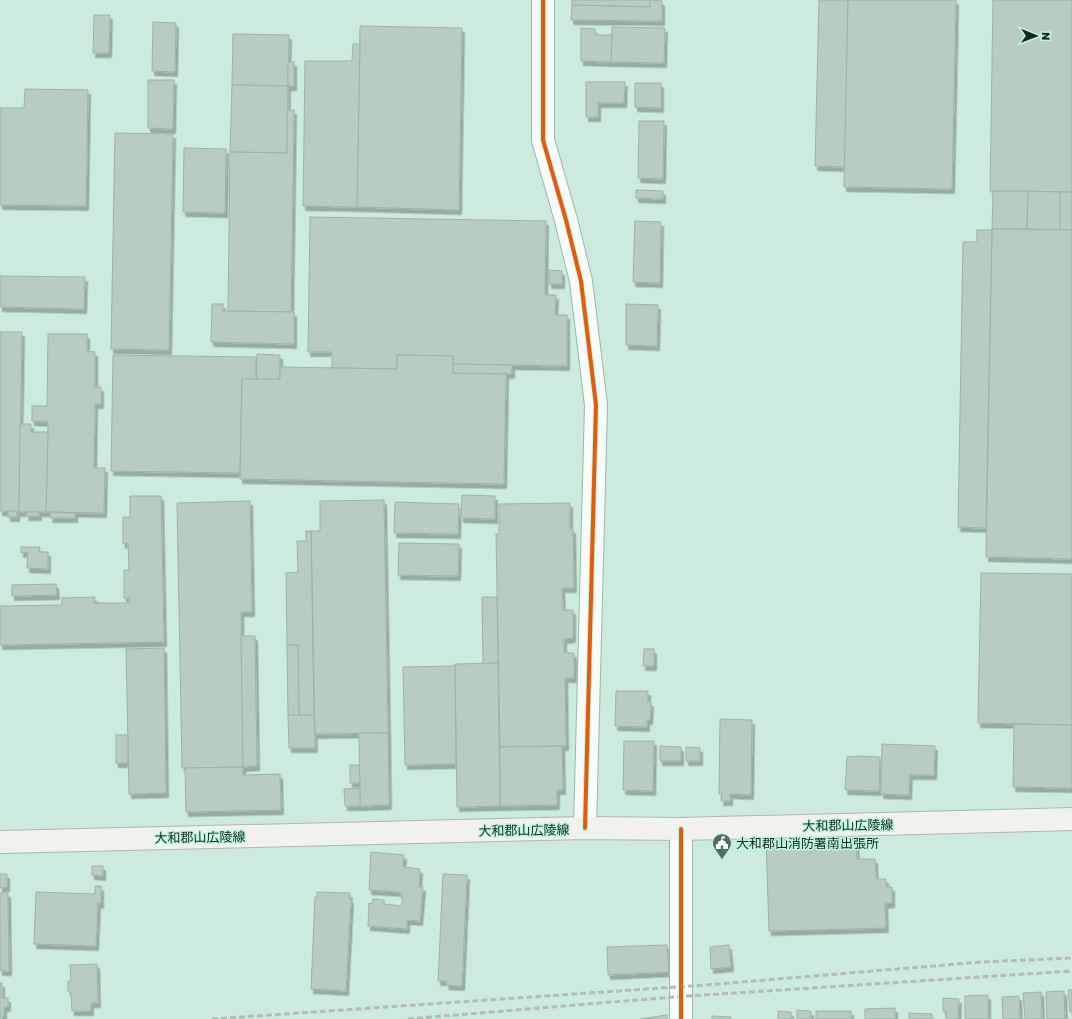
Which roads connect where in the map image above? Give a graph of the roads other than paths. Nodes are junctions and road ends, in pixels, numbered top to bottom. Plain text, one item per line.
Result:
1 (543, 0) edge
2 (1072, 819) edge
3 (585, 828) junction
4 (681, 829) junction
5 (0, 842) edge
6 (681, 1019) edge

1 - 3 street
2 - 4 main road, 大和郡山広陵線
3 - 4 main road, 大和郡山広陵線
3 - 5 main road, 大和郡山広陵線
4 - 6 street

